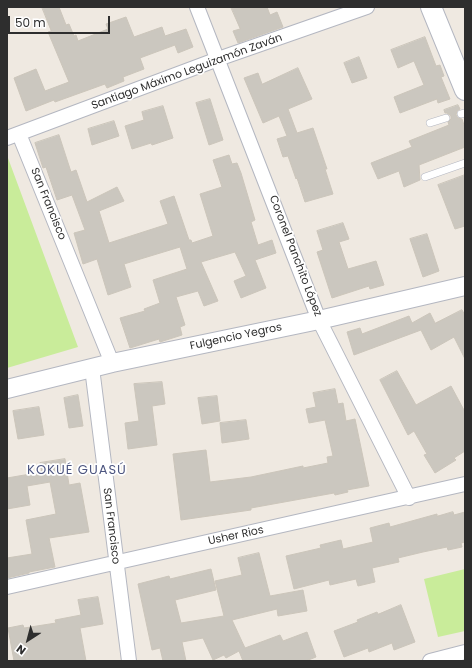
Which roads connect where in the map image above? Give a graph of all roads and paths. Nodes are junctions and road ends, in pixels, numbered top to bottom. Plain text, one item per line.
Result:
1 (197, 7) edge
2 (367, 7) edge
3 (432, 7) edge
4 (218, 59) junction
5 (465, 90) edge
6 (446, 118) dead end
7 (430, 123) dead end
8 (11, 135) edge
9 (465, 162) edge
10 (425, 177) dead end
11 (465, 286) edge
12 (319, 320) junction
13 (112, 363) junction
14 (92, 368) junction
15 (7, 390) edge
16 (465, 484) edge
17 (409, 498) junction
18 (116, 562) junction
19 (7, 587) edge
20 (465, 652) edge
21 (129, 661) edge
22 (430, 661) edge

1 - 4 street, Coronel Panchito López
2 - 4 street, Santiago Máximo Leguizamón Zaván
3 - 5 main road
4 - 8 street, Santiago Máximo Leguizamón Zaván
4 - 12 street, Coronel Panchito López
6 - 7 lane
8 - 13 street, San Francisco
9 - 10 lane
11 - 12 street, Fulgencio Yegros
12 - 13 street, Fulgencio Yegros
12 - 17 street, Coronel Panchito López
13 - 14 street, Fulgencio Yegros
14 - 15 street, Fulgencio Yegros
14 - 18 street, San Francisco
16 - 17 street, Usher Rios
17 - 18 street, Usher Rios
18 - 19 street, Usher Rios
18 - 21 street, San Francisco
20 - 22 street

